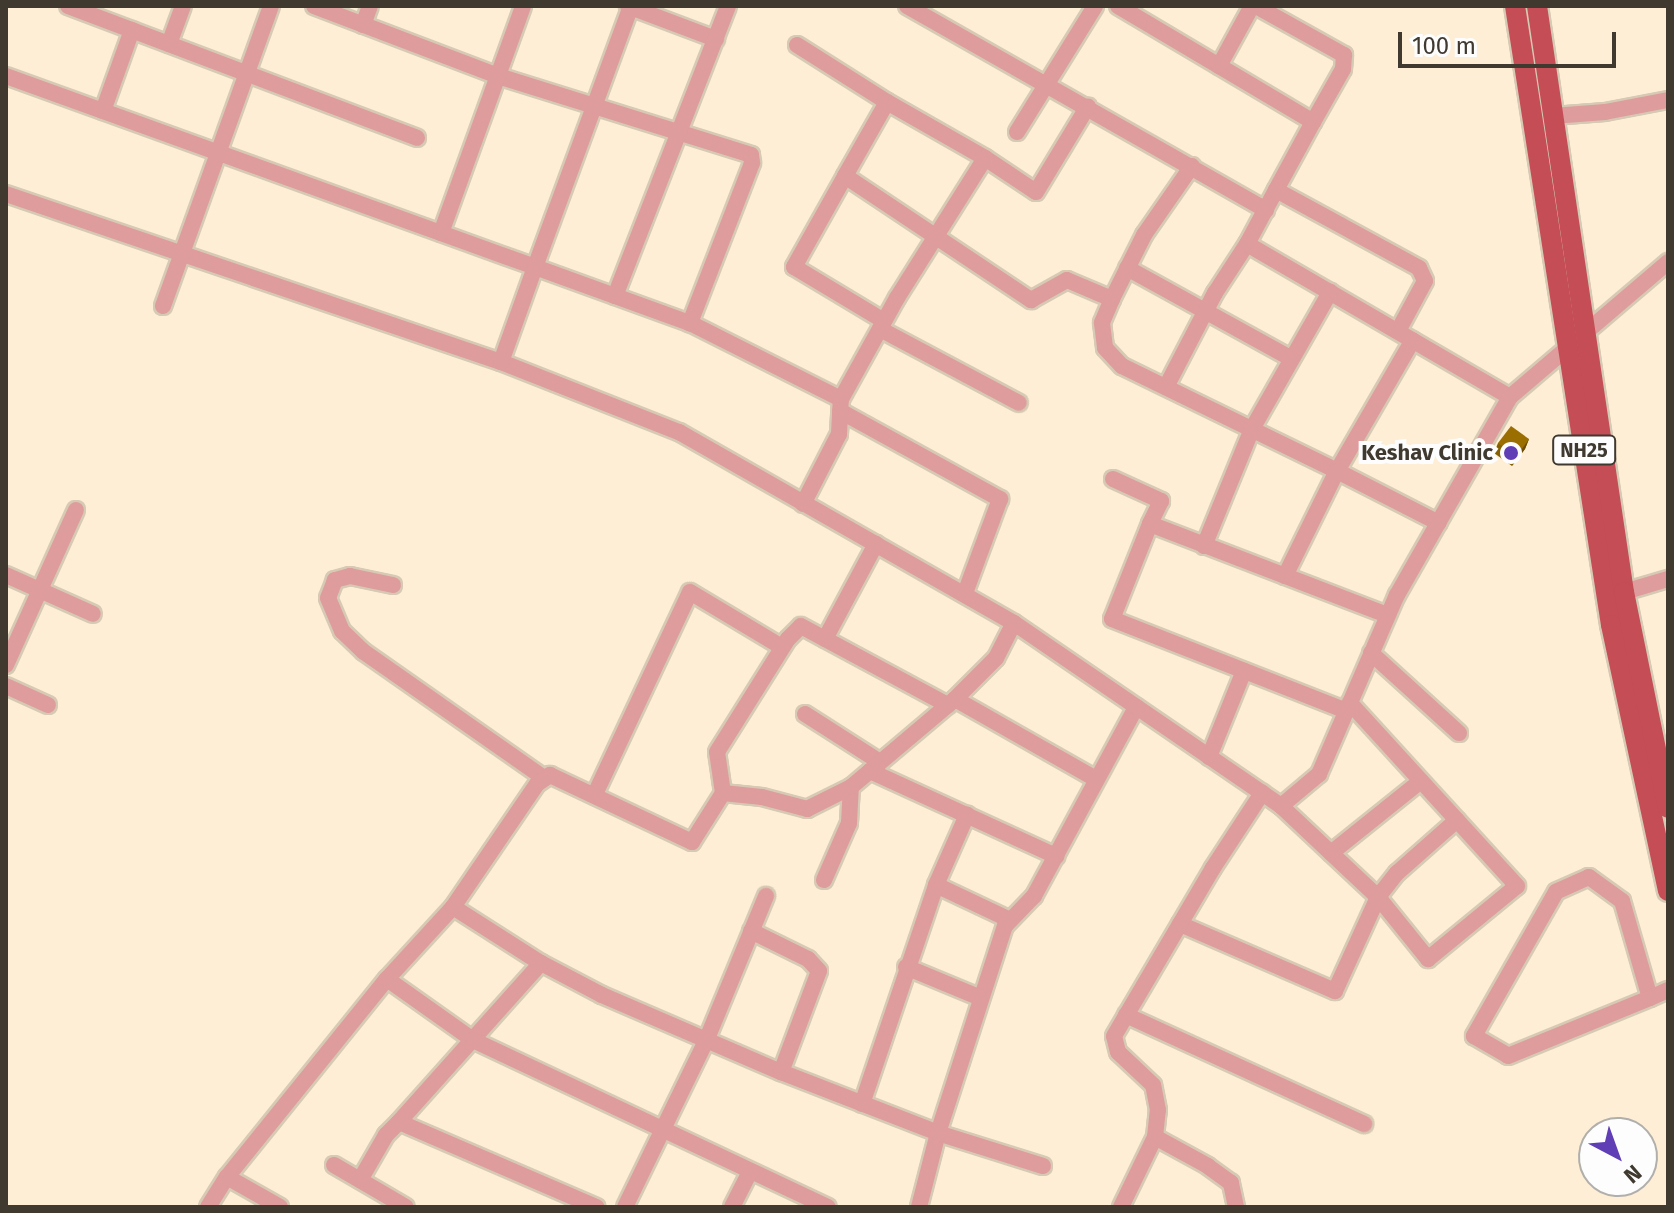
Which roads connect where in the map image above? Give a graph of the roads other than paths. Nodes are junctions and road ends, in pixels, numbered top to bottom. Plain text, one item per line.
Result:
1 (68, 6) edge
2 (183, 6) edge
3 (271, 6) edge
4 (314, 6) edge
5 (370, 6) edge
6 (523, 6) edge
7 (630, 6) edge
8 (728, 6) edge
9 (907, 6) edge
10 (1095, 6) edge
11 (1118, 6) edge
12 (1254, 6) edge
13 (1515, 6) edge
14 (1537, 6) edge
15 (1145, 13) edge
16 (363, 25) junction
17 (132, 30) junction
18 (716, 39) junction
19 (169, 44) junction
20 (797, 45) dead end
21 (1219, 66) junction
22 (247, 73) junction
23 (6, 76) edge
24 (498, 76) junction
25 (1047, 83) junction
26 (1668, 100) edge
27 (887, 102) junction
28 (594, 106) junction
29 (1088, 106) junction
30 (103, 111) junction
31 (1553, 116) junction
32 (1313, 122) junction
33 (1017, 132) dead end
34 (679, 133) junction
35 (417, 138) dead end
36 (218, 153) junction
37 (985, 158) junction
38 (1192, 166) junction
39 (845, 176) junction
40 (1276, 190) junction
41 (6, 194) edge
42 (1266, 210) junction
43 (441, 233) junction
44 (935, 238) junction
45 (1247, 244) junction
46 (182, 254) junction
47 (1668, 262) edge
48 (535, 267) junction
49 (1127, 268) junction
50 (1330, 292) junction
51 (615, 296) junction
52 (1112, 299) junction
53 (163, 306) dead end
54 (1205, 311) junction
55 (690, 323) junction
56 (882, 325) junction
57 (1586, 331) junction
58 (1405, 335) junction
59 (1568, 346) junction
60 (1292, 359) junction
61 (501, 362) junction
62 (1166, 387) junction
63 (1510, 397) junction
64 (1019, 403) dead end
65 (841, 405) junction
66 (1252, 429) junction
67 (1337, 471) junction
68 (1113, 479) dead end
69 (803, 504) junction
70 (76, 510) dead end
71 (1439, 523) junction
72 (1150, 524) junction
73 (876, 544) junction
74 (1204, 546) junction
75 (6, 575) edge
76 (1285, 576) junction
77 (1668, 579) edge
78 (393, 585) dead end
79 (40, 590) junction
80 (1624, 592) junction
81 (965, 593) junction
82 (93, 614) dead end
83 (1387, 615) junction
84 (1014, 623) junction
85 (825, 639) junction
86 (782, 647) junction
87 (1371, 653) junction
88 (6, 665) edge
89 (1244, 671) junction
90 (6, 686) edge
91 (951, 702) junction
92 (48, 705) dead end
93 (1136, 707) junction
94 (1348, 707) junction
95 (805, 714) dead end
96 (1459, 733) dead end
97 (1209, 757) junction
98 (875, 766) junction
99 (544, 778) junction
100 (1096, 779) junction
101 (1421, 781) junction
102 (851, 787) junction
103 (723, 793) junction
104 (1262, 793) junction
105 (595, 794) junction
106 (1281, 806) junction
107 (1668, 808) edge
108 (967, 815) junction
109 (1457, 820) junction
110 (1331, 853) junction
111 (1056, 856) junction
112 (824, 880) dead end
113 (936, 885) junction
114 (1668, 891) edge
115 (766, 896) dead end
116 (1378, 897) junction
117 (453, 907) junction
118 (1010, 920) junction
119 (1180, 924) junction
120 (751, 931) junction
121 (541, 963) junction
122 (906, 967) junction
123 (387, 979) junction
124 (1668, 990) edge
125 (981, 998) junction
126 (1650, 998) junction
127 (1126, 1015) junction
128 (473, 1040) junction
129 (706, 1041) junction
130 (781, 1072) junction
131 (862, 1104) junction
132 (399, 1122) junction
133 (1364, 1124) dead end
134 (660, 1131) junction
135 (938, 1133) junction
136 (1155, 1137) junction
137 (334, 1165) dead end
138 (1043, 1166) dead end
139 (749, 1173) junction
140 (227, 1177) junction
141 (360, 1180) junction
142 (208, 1207) edge
143 (280, 1207) edge
144 (406, 1207) edge
145 (596, 1207) edge
146 (625, 1207) edge
147 (732, 1207) edge
148 (828, 1207) edge
149 (919, 1207) edge
150 (1121, 1207) edge
151 (1236, 1207) edge

1 - 17 street
2 - 19 street
3 - 22 street
4 - 16 street
5 - 16 street
6 - 24 street
7 - 18 street
7 - 28 street
8 - 18 street
9 - 25 street
10 - 25 street
11 - 15 street
12 - 21 street
12 - 32 street
13 - 59 main road, NH25
14 - 31 main road, NH25
15 - 21 street
16 - 24 street
17 - 19 street
17 - 30 street
18 - 34 street
19 - 22 street
20 - 27 street
21 - 32 street
22 - 35 street
22 - 36 street
23 - 30 street
24 - 28 street
24 - 43 street
25 - 29 street
25 - 33 street
26 - 31 street
27 - 37 street
27 - 39 street
28 - 34 street
28 - 48 street
29 - 37 street
29 - 38 street
30 - 36 street
31 - 57 main road, NH25
32 - 40 street
34 - 51 street
34 - 55 street
36 - 43 street
36 - 46 street
37 - 44 street
38 - 42 street
38 - 49 street
39 - 44 street
39 - 56 street
40 - 42 street
40 - 58 street
41 - 46 street
42 - 45 street
43 - 48 street
44 - 52 street
44 - 56 street
45 - 50 street
45 - 54 street
46 - 53 street
46 - 61 street
47 - 57 street
48 - 51 street
48 - 61 street
49 - 52 street
49 - 54 street
50 - 58 street
50 - 60 street
51 - 55 street
52 - 62 street
54 - 60 street
54 - 62 street
55 - 65 street
56 - 64 street
56 - 65 street
57 - 59 street
57 - 80 main road, NH25
58 - 63 street
58 - 67 street
59 - 63 street
59 - 114 main road, NH25
60 - 66 street
61 - 69 street
62 - 66 street
63 - 71 street
65 - 69 street
65 - 81 street
66 - 67 street
66 - 74 street
67 - 71 street
67 - 76 street
68 - 72 street
69 - 73 street
70 - 79 street
71 - 83 street
72 - 74 street
72 - 89 street
73 - 81 street
73 - 85 street
74 - 76 street
75 - 79 street
76 - 83 street
77 - 80 street
78 - 99 street
79 - 82 street
79 - 88 street
80 - 107 main road, NH25
81 - 84 street
83 - 87 street
84 - 91 street
84 - 93 street
85 - 86 street
85 - 91 street
86 - 103 street
86 - 105 street
87 - 94 street
87 - 96 street
89 - 94 street
89 - 97 street
90 - 92 street
91 - 98 street
91 - 100 street
93 - 97 street
93 - 100 street
94 - 101 street
94 - 106 street
95 - 98 street
97 - 104 street
98 - 102 street
98 - 108 street
99 - 105 street
99 - 117 street
100 - 111 street
101 - 109 street
101 - 110 street
102 - 103 street
102 - 112 street
103 - 105 street
104 - 106 street
104 - 119 street
106 - 110 street
108 - 111 street
108 - 113 street
109 - 116 street
109 - 116 street
110 - 116 street
111 - 118 street
113 - 118 street
113 - 122 street
115 - 120 street
116 - 119 street
117 - 121 street
117 - 123 street
118 - 125 street
119 - 127 street
120 - 129 street
120 - 130 street
121 - 128 street
121 - 129 street
122 - 125 street
122 - 131 street
123 - 128 street
123 - 140 street
124 - 126 street
125 - 135 street
126 - 126 street
127 - 133 street
127 - 136 street
128 - 132 street
128 - 134 street
129 - 130 street
129 - 134 street
130 - 131 street
131 - 135 street
132 - 141 street
132 - 145 street
134 - 139 street
134 - 146 street
135 - 138 street
135 - 149 street
136 - 150 street
136 - 151 street
137 - 141 street
139 - 147 street
139 - 148 street
140 - 142 street
140 - 143 street
141 - 144 street

